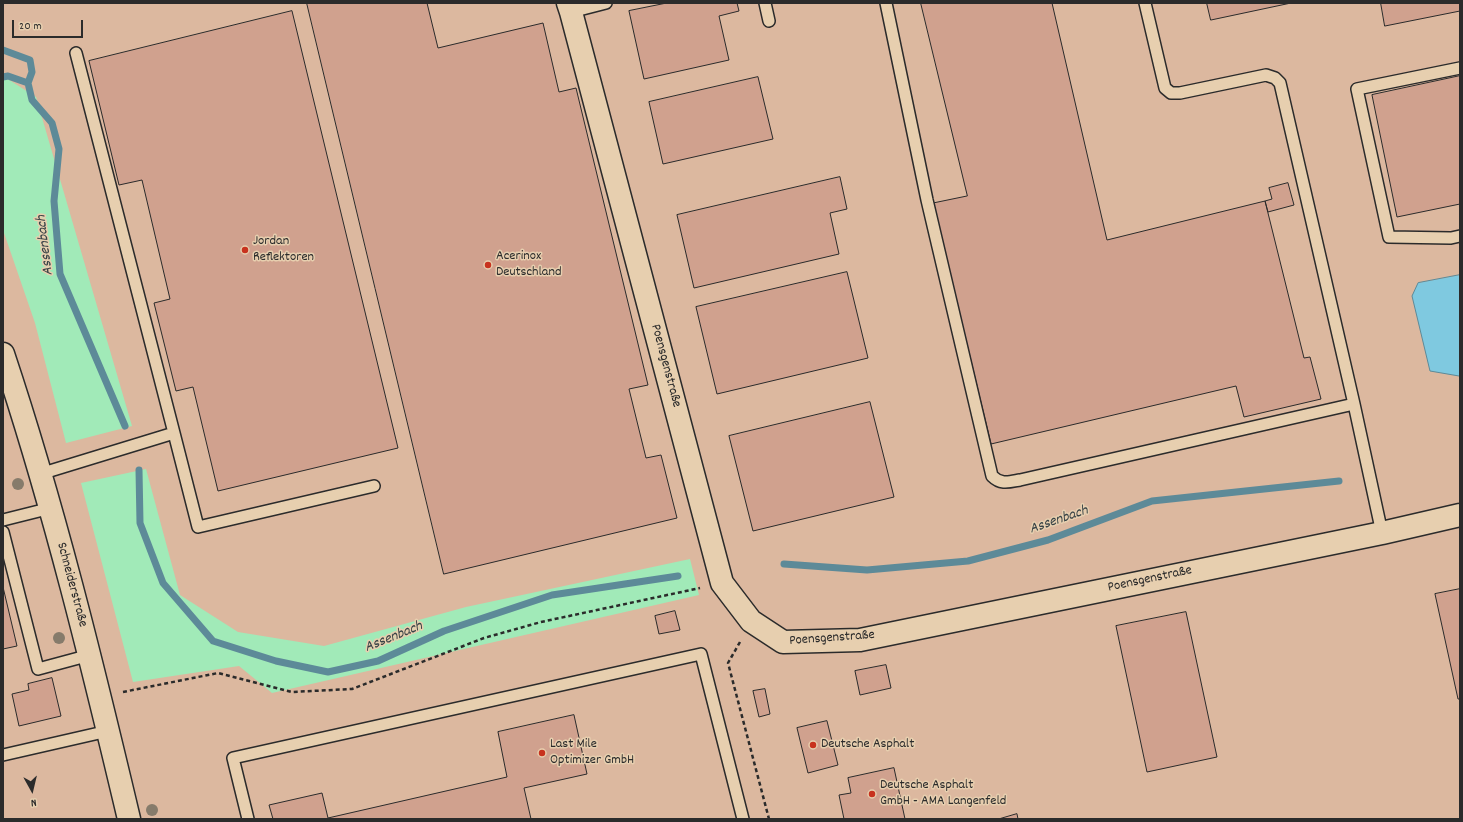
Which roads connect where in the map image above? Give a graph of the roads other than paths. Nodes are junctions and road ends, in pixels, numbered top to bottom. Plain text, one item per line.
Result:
1 (606, 3) edge
2 (765, 3) edge
3 (886, 3) edge
4 (1145, 3) edge
5 (568, 5) edge
6 (769, 21) dead end
7 (76, 53) dead end
8 (1460, 68) edge
9 (1460, 236) edge
10 (3, 354) edge
11 (1354, 404) junction
12 (174, 433) junction
13 (40, 474) junction
14 (374, 486) dead end
15 (51, 508) junction
16 (1460, 515) edge
17 (3, 520) edge
18 (3, 532) edge
19 (1382, 533) junction
20 (90, 655) junction
21 (108, 731) junction
22 (3, 755) edge
23 (129, 819) edge
24 (248, 819) edge
25 (743, 819) edge

1 - 5 lane
2 - 6 lane
3 - 11 lane
4 - 11 lane
5 - 19 street, Poensgenstraße
7 - 12 lane
8 - 9 lane
10 - 13 street, Schneiderstraße
11 - 19 lane
12 - 13 lane
12 - 14 lane
13 - 15 street, Schneiderstraße
15 - 17 lane
15 - 20 street, Schneiderstraße
16 - 19 street, Poensgenstraße
18 - 20 lane
20 - 21 street, Schneiderstraße
21 - 22 lane
21 - 23 street, Schneiderstraße
24 - 25 lane

